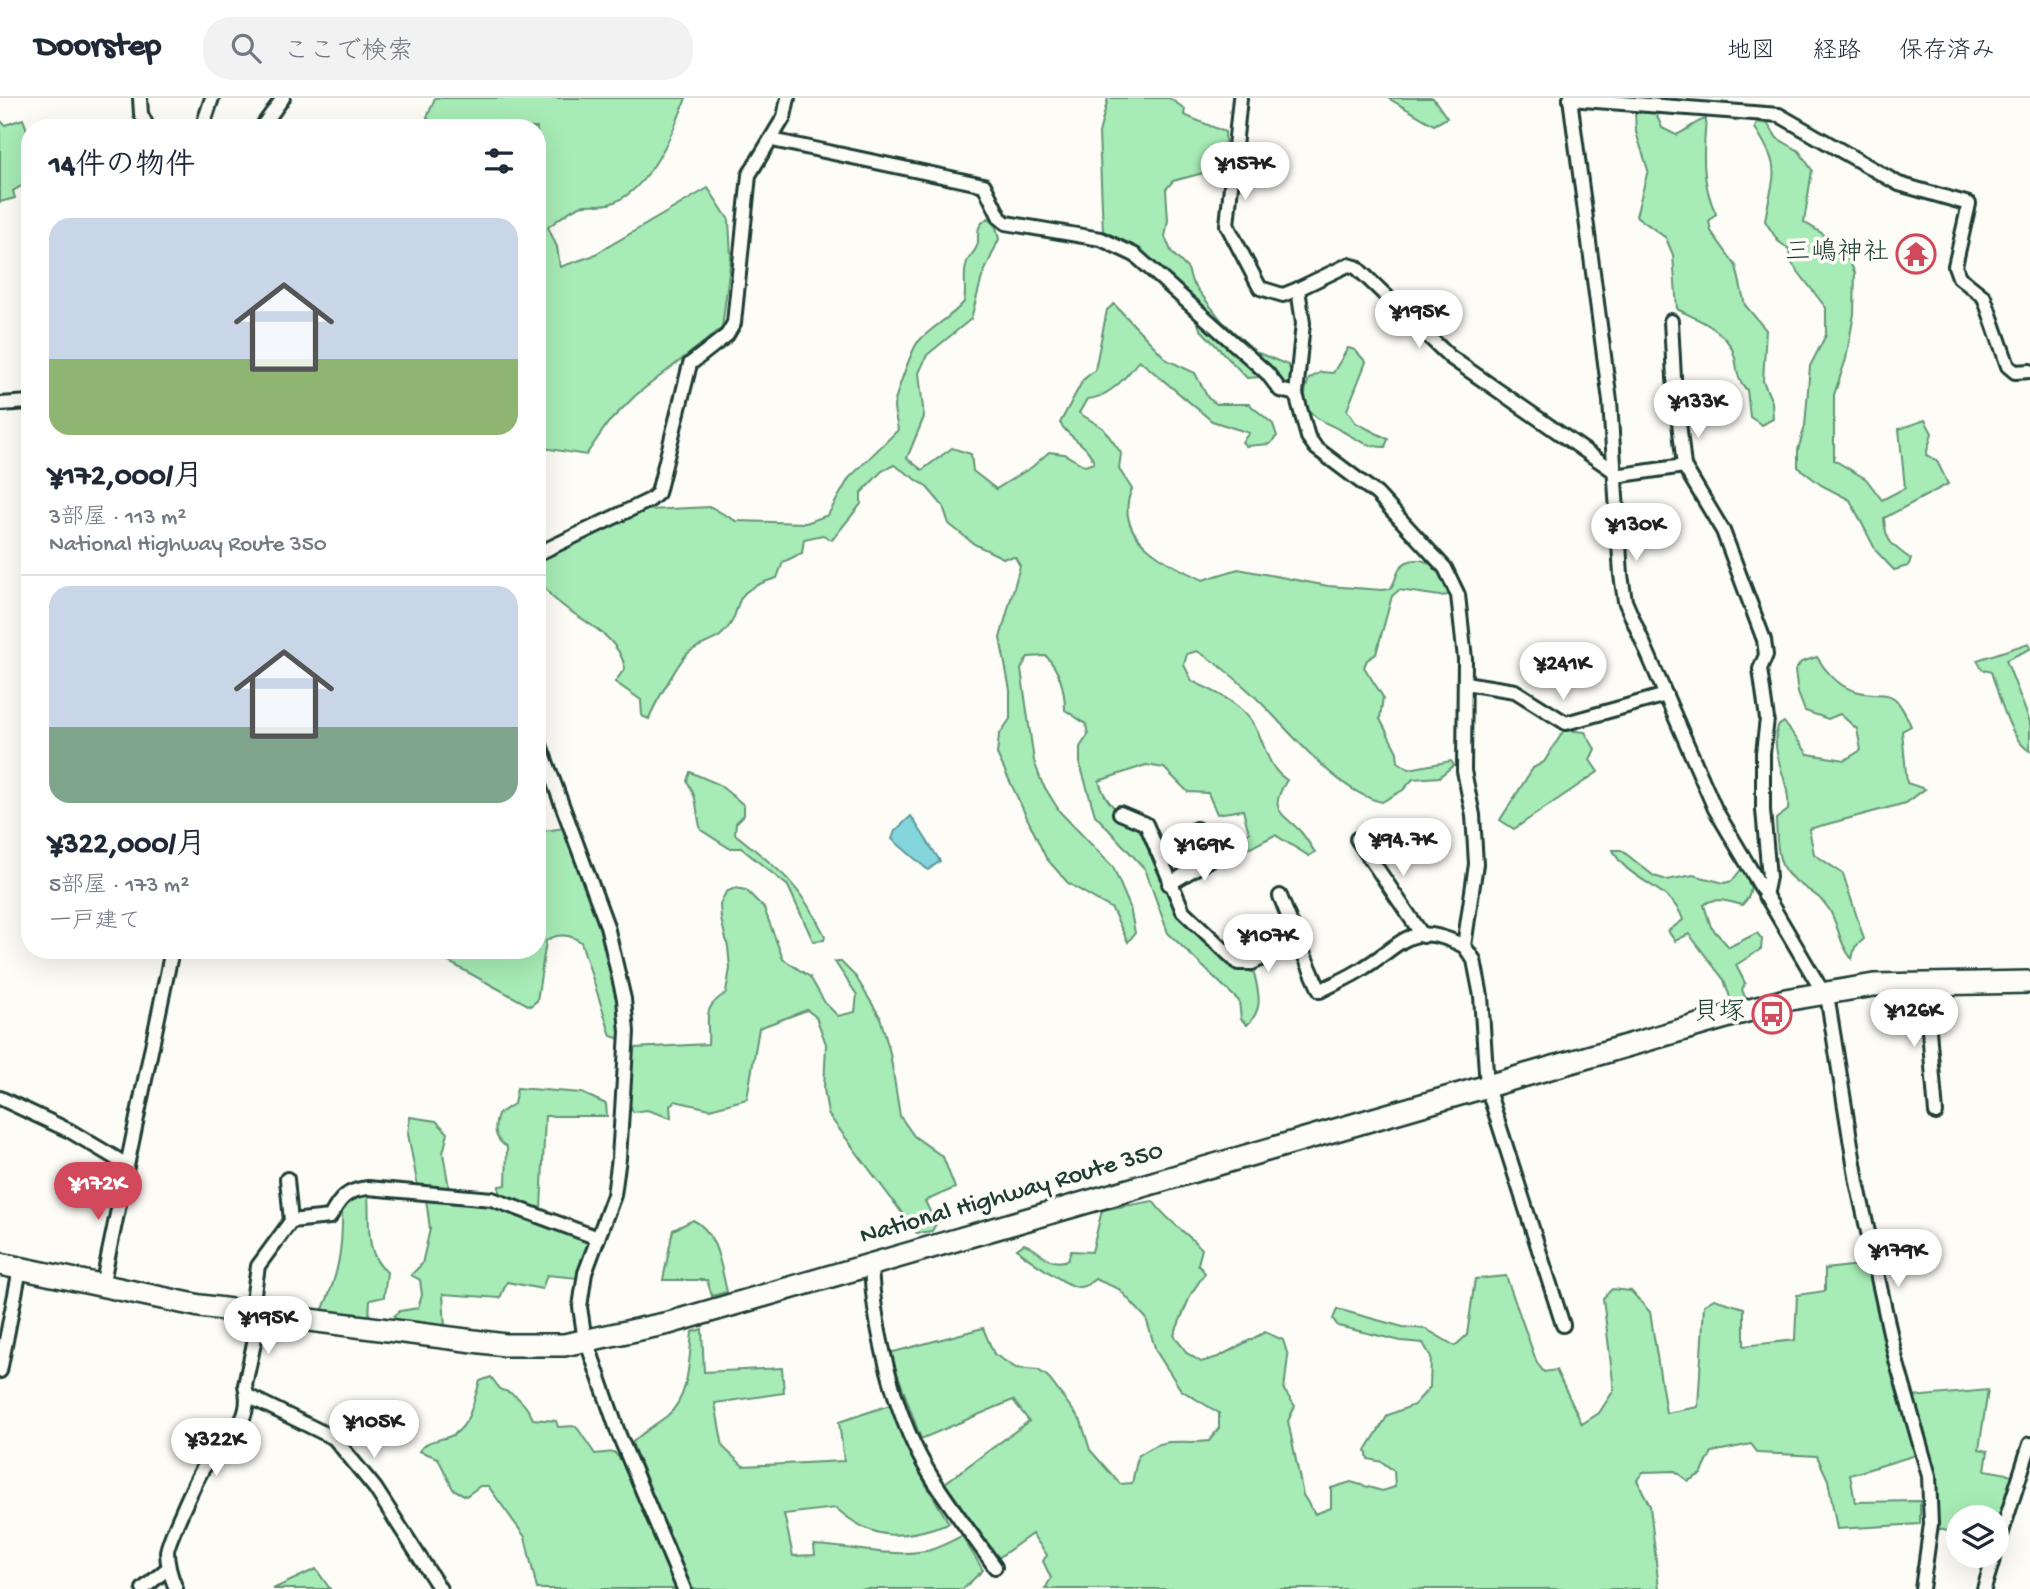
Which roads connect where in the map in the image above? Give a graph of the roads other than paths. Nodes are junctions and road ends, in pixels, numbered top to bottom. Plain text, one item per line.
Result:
1 (140, 98) edge
2 (212, 98) edge
3 (283, 98) edge
4 (789, 98) edge
5 (1240, 98) edge
6 (1570, 99) edge
7 (144, 119) edge
8 (205, 119) edge
9 (268, 119) edge
10 (772, 140) junction
11 (1298, 289) junction
12 (1671, 321) dead end
13 (2030, 371) edge
14 (1296, 394) junction
15 (21, 403) edge
16 (0, 404) edge
17 (1684, 466) junction
18 (1614, 474) junction
19 (546, 550) edge
20 (1465, 683) junction
21 (1666, 695) junction
22 (546, 761) edge
23 (1120, 813) dead end
24 (1196, 828) dead end
25 (1357, 839) dead end
26 (1157, 851) junction
27 (1221, 853) dead end
28 (1169, 884) junction
29 (1280, 896) dead end
30 (1765, 896) junction
31 (1423, 936) junction
32 (1298, 941) junction
33 (1464, 946) junction
34 (170, 959) edge
35 (2030, 982) edge
36 (1925, 983) junction
37 (1825, 991) junction
38 (1487, 1087) junction
39 (0, 1098) edge
40 (1936, 1113) dead end
41 (127, 1165) junction
42 (287, 1179) dead end
43 (290, 1221) junction
44 (597, 1238) junction
45 (871, 1264) junction
46 (10, 1266) edge
47 (102, 1286) junction
48 (255, 1314) junction
49 (1563, 1325) dead end
50 (586, 1341) junction
51 (0, 1371) edge
52 (248, 1396) junction
53 (2030, 1444) edge
54 (2009, 1510) edge
55 (995, 1567) dead end
56 (1990, 1568) edge
57 (168, 1569) junction
58 (143, 1589) edge
59 (177, 1589) edge
60 (440, 1589) edge
61 (684, 1589) edge
62 (1922, 1589) edge
63 (1984, 1589) edge

1 - 7 street
2 - 8 street
3 - 9 street
4 - 10 street
5 - 11 street
6 - 13 street
6 - 18 street
10 - 14 street
10 - 19 street
11 - 14 street
11 - 18 street
12 - 17 street
14 - 20 street
15 - 16 street
17 - 18 street
17 - 30 street
18 - 21 street
20 - 21 street
20 - 33 street
21 - 30 street
22 - 44 street
23 - 26 street
24 - 26 street
25 - 31 street
26 - 28 street
27 - 28 street
28 - 32 street
29 - 32 street
30 - 37 street
31 - 32 street
31 - 33 street
33 - 38 street
34 - 41 street
35 - 36 highway, National Highway Route 350
36 - 37 highway, National Highway Route 350
36 - 40 street
37 - 38 highway, National Highway Route 350
37 - 62 street
38 - 45 highway, National Highway Route 350
38 - 49 street
39 - 41 street
41 - 47 street
42 - 43 street
43 - 44 street
43 - 48 street
44 - 50 street
45 - 50 highway, National Highway Route 350
45 - 55 street
46 - 47 highway, National Highway Route 350
46 - 51 street
47 - 48 highway, National Highway Route 350
48 - 50 highway, National Highway Route 350
48 - 52 street
50 - 61 street
52 - 57 street
52 - 60 street
53 - 54 street
56 - 63 street
57 - 58 street
57 - 59 street

